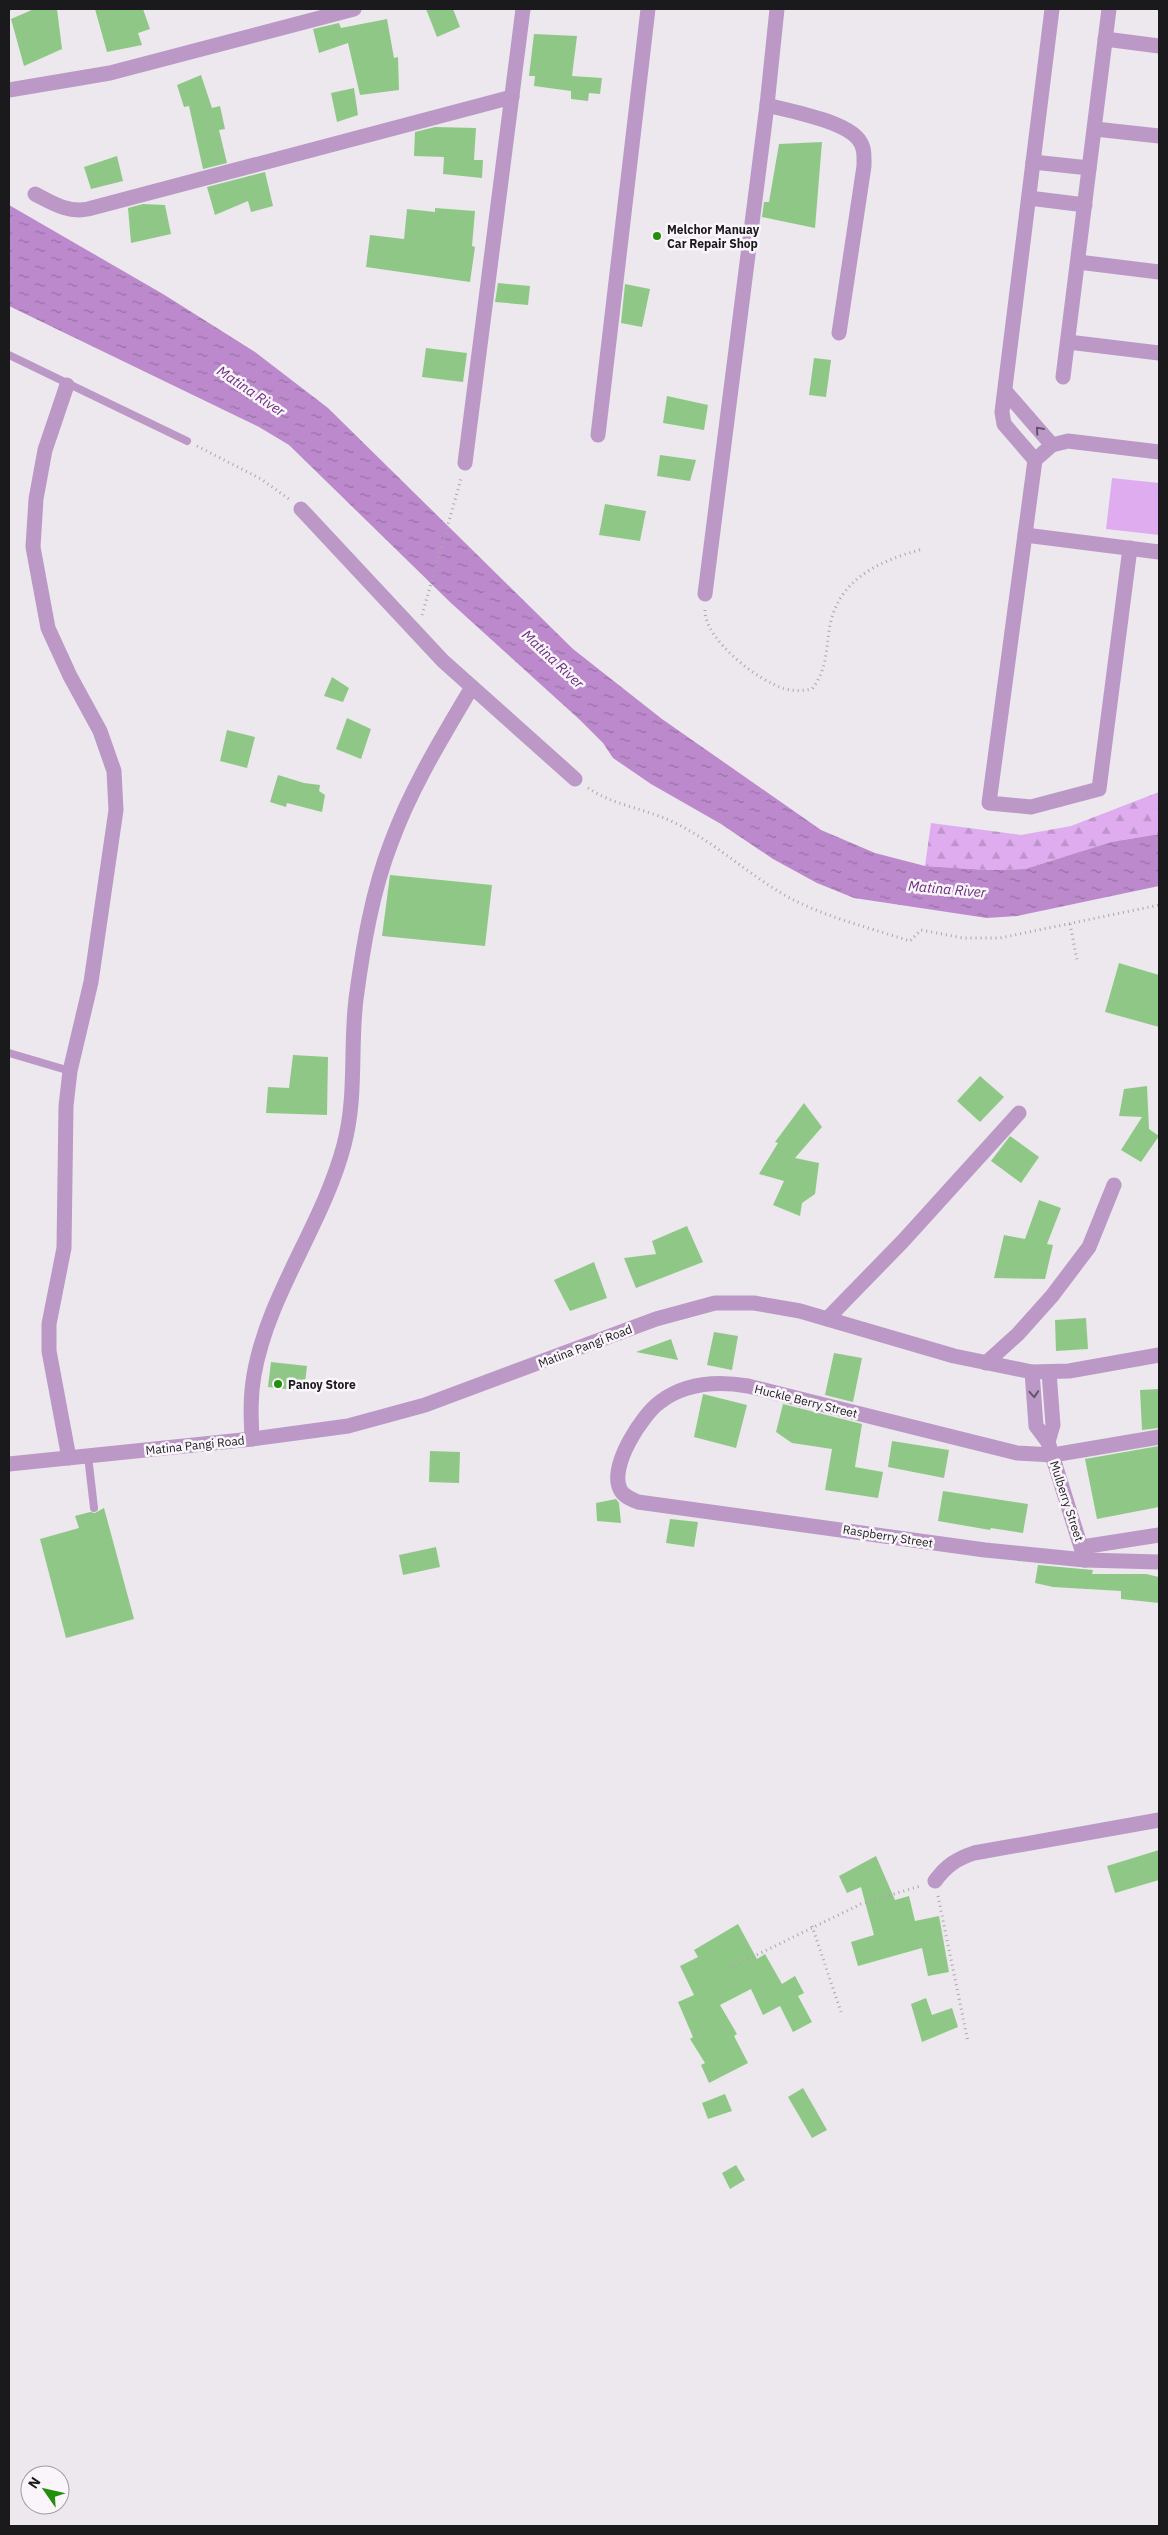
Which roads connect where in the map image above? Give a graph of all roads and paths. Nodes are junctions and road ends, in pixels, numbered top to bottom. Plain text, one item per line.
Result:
1 (354, 9) edge
2 (523, 9) edge
3 (648, 9) edge
4 (777, 9) edge
5 (1052, 9) edge
6 (1109, 9) edge
7 (1105, 39) junction
8 (1159, 46) edge
9 (9, 90) edge
10 (512, 97) junction
11 (767, 105) junction
12 (1094, 129) junction
13 (1159, 136) edge
14 (1033, 162) junction
15 (1089, 168) junction
16 (35, 194) dead end
17 (1029, 198) junction
18 (1085, 205) junction
19 (1078, 262) junction
20 (1159, 272) edge
21 (839, 333) dead end
22 (1068, 342) junction
23 (1159, 353) edge
24 (9, 355) edge
25 (1063, 377) dead end
26 (67, 385) junction
27 (1006, 392) junction
28 (598, 435) dead end
29 (186, 441) joint
30 (1052, 445) junction
31 (1159, 452) edge
32 (1035, 460) junction
33 (465, 464) dead end
34 (459, 486) dead end
35 (301, 509) joint
36 (1025, 535) junction
37 (923, 548) dead end
38 (1130, 548) junction
39 (1159, 552) edge
40 (705, 594) joint
41 (423, 613) dead end
42 (472, 687) junction
43 (575, 780) joint
44 (1159, 905) edge
45 (1070, 924) junction
46 (1077, 960) dead end
47 (9, 1053) edge
48 (70, 1071) junction
49 (1020, 1113) dead end
50 (1114, 1185) dead end
51 (827, 1319) junction
52 (1159, 1355) edge
53 (986, 1363) junction
54 (1032, 1372) junction
55 (1049, 1372) junction
56 (1159, 1437) edge
57 (252, 1439) junction
58 (1050, 1448) junction
59 (88, 1456) junction
60 (68, 1458) junction
61 (9, 1464) edge
62 (620, 1490) joint
63 (94, 1508) dead end
64 (1159, 1535) edge
65 (1083, 1553) junction
66 (1159, 1562) edge
67 (1159, 1820) edge
68 (935, 1881) junction
69 (812, 1926) junction
70 (730, 1968) dead end
71 (841, 2012) dead end
72 (968, 2042) dead end

1 - 9 street
2 - 10 street
3 - 28 street
4 - 11 street
5 - 14 street
6 - 7 street
7 - 8 street
7 - 12 street
10 - 16 street
10 - 33 street
11 - 21 street
11 - 40 street
12 - 13 street
12 - 15 street
14 - 15 street
14 - 17 street
15 - 18 street
17 - 18 street
17 - 27 street
18 - 19 street
19 - 20 street
19 - 22 street
22 - 23 street
22 - 25 street
24 - 26 lane
26 - 29 lane
26 - 48 street
30 -> 27 street
27 - 32 street
29 - 35 path
30 - 31 street
30 - 32 street
32 - 36 street
34 - 41 path
35 - 42 street
36 - 38 street
36 - 38 street
37 - 40 path
38 - 39 street
42 - 43 street
42 - 57 street
43 - 45 path
44 - 45 path
45 - 46 path
47 - 48 lane
48 - 60 street
49 - 51 street
50 - 53 street
51 - 53 street, Matina Pangi Road
51 - 57 street, Matina Pangi Road
52 - 55 street, Matina Pangi Road
53 - 54 street, Matina Pangi Road
54 - 55 street, Matina Pangi Road
54 -> 58 street, Mulberry Street
55 - 58 street, Mulberry Street
56 - 58 street, Huckle Berry Street
57 - 59 street, Matina Pangi Road
58 - 62 street, Huckle Berry Street
58 - 65 street, Mulberry Street
59 - 60 street, Matina Pangi Road
59 - 63 lane
60 - 61 street, Matina Pangi Road
62 - 65 street, Raspberry Street
64 - 65 street
65 - 66 street, Raspberry Street
67 - 68 street
68 - 69 path
68 - 72 path
69 - 70 path
69 - 71 path

